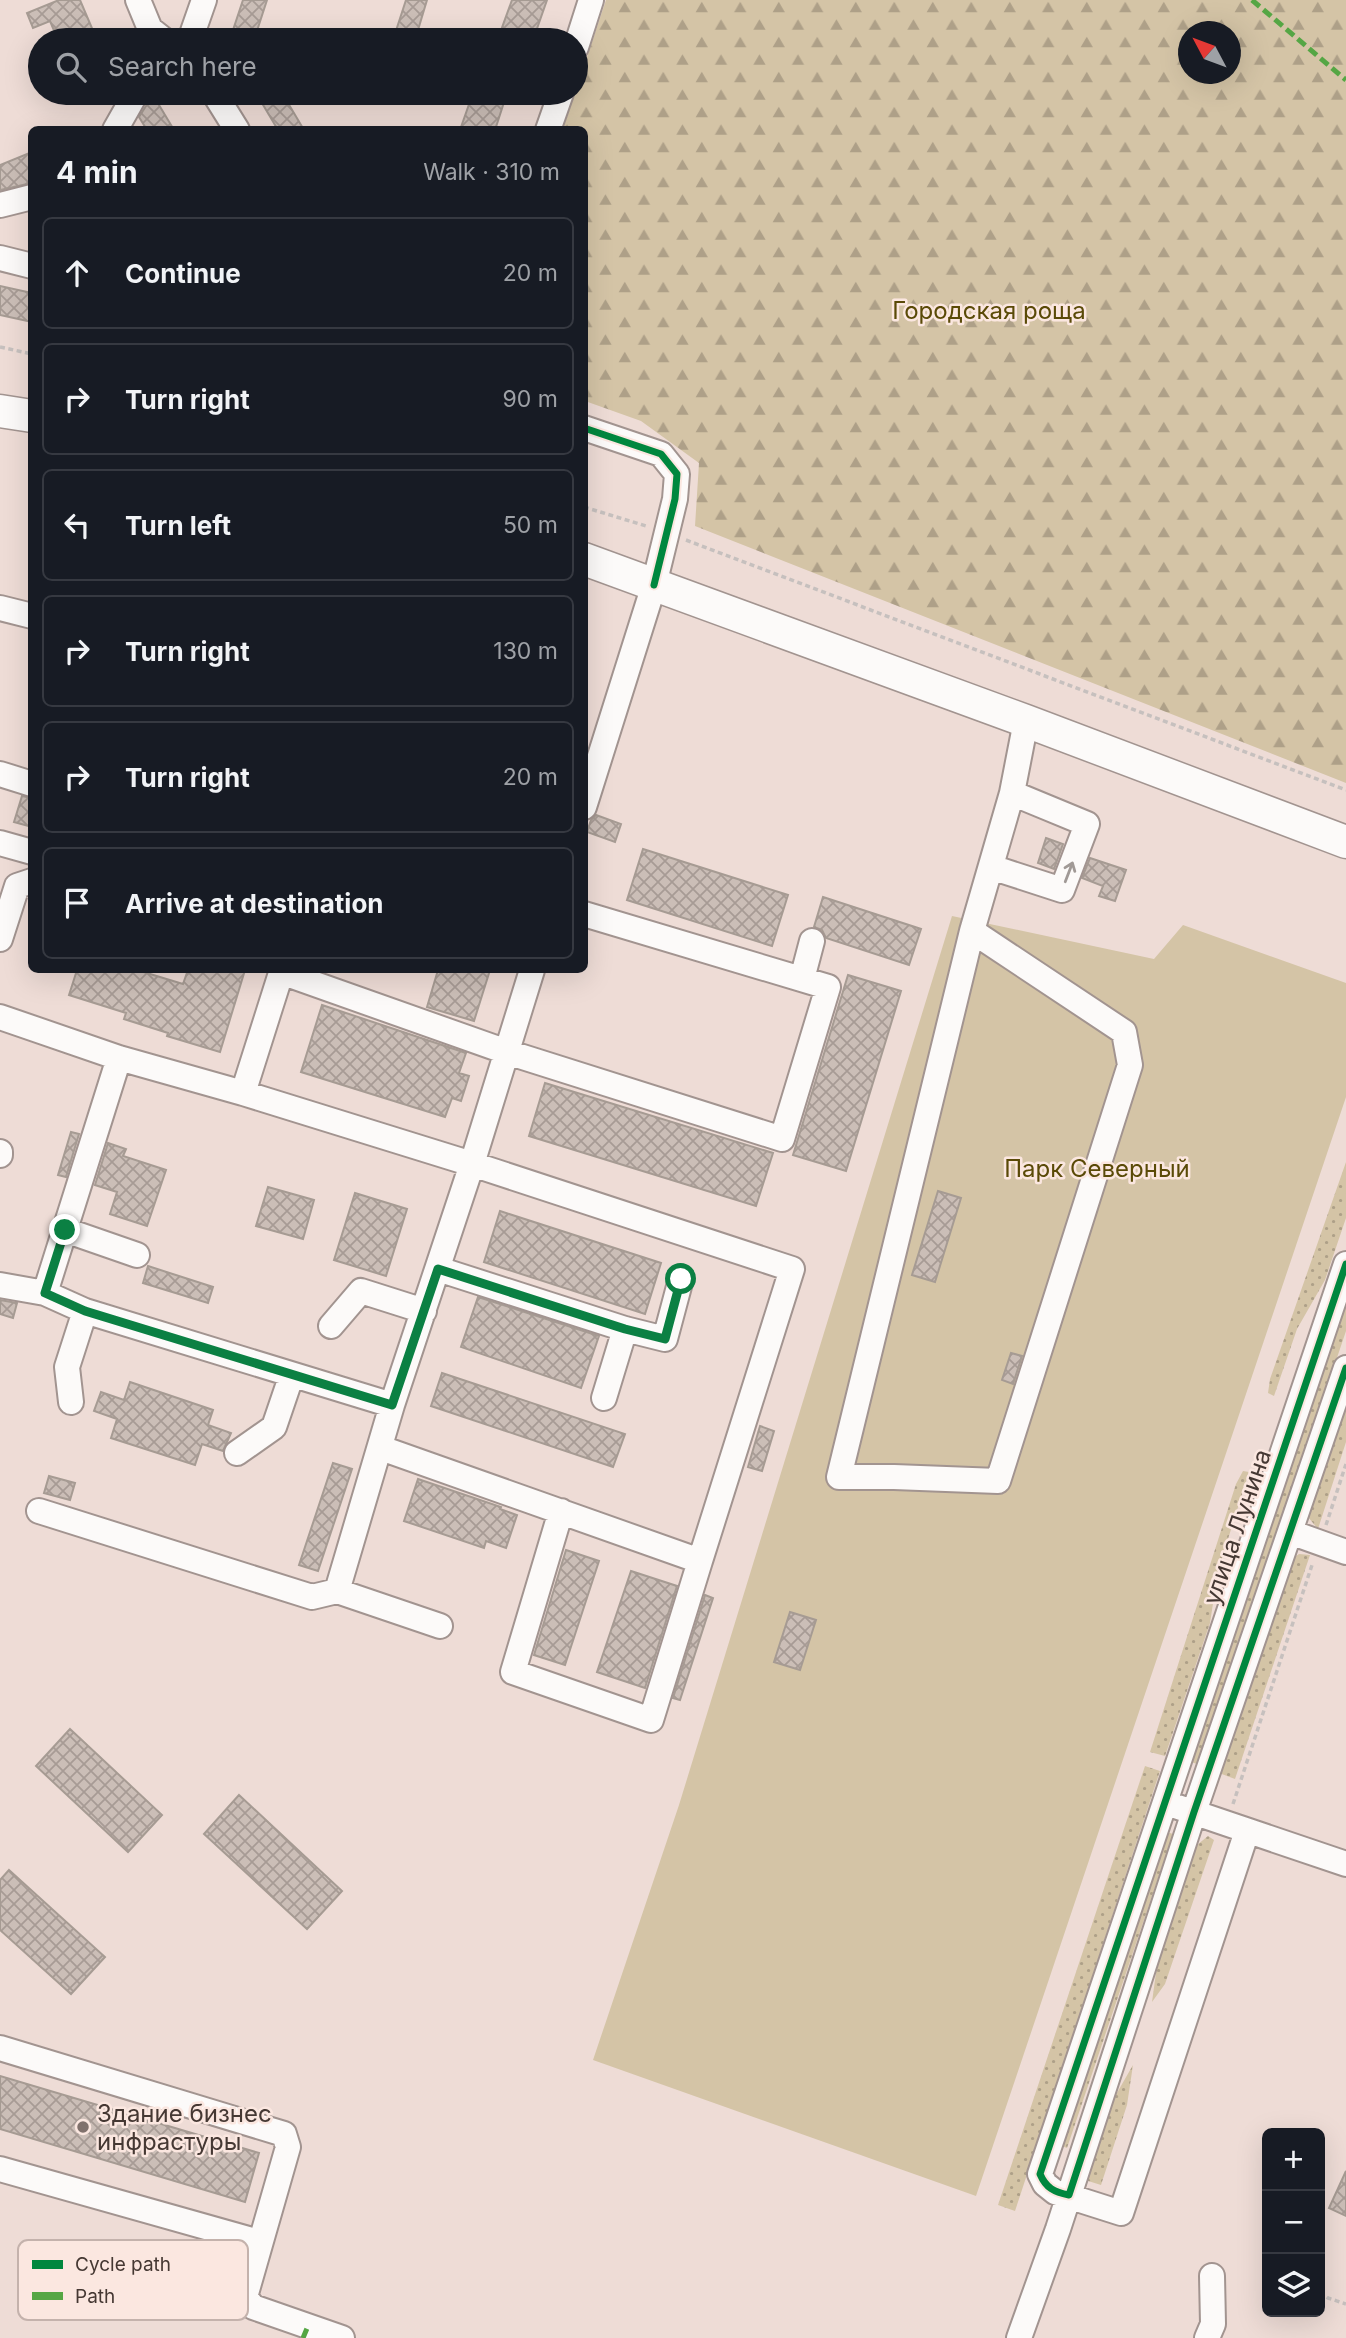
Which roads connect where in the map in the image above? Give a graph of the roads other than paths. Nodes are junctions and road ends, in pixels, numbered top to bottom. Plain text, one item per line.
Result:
1 (138, 0) edge
2 (204, 0) edge
3 (592, 0) edge
4 (150, 28) edge
5 (194, 28) edge
6 (582, 28) edge
7 (129, 105) edge
8 (221, 105) edge
9 (557, 105) edge
10 (117, 126) edge
11 (234, 126) edge
12 (549, 126) edge
13 (28, 198) edge
14 (0, 205) edge
15 (0, 258) edge
16 (28, 265) edge
17 (0, 411) edge
18 (28, 415) edge
19 (588, 429) edge
20 (588, 560) edge
21 (654, 585) junction
22 (0, 608) edge
23 (28, 615) edge
24 (1026, 721) junction
25 (0, 774) edge
26 (28, 783) edge
27 (588, 789) edge
28 (1012, 793) junction
29 (1346, 842) edge
30 (0, 843) edge
31 (28, 851) edge
32 (991, 867) junction
33 (0, 873) edge
34 (28, 881) edge
35 (588, 915) edge
36 (972, 931) junction
37 (1, 933) edge
38 (812, 941) dead end
39 (280, 973) edge
40 (287, 973) edge
41 (531, 973) edge
42 (802, 979) junction
43 (0, 1017) edge
44 (507, 1052) junction
45 (119, 1058) junction
46 (243, 1093) junction
47 (472, 1164) junction
48 (65, 1230) junction
49 (137, 1255) dead end
50 (1346, 1264) edge
51 (438, 1269) junction
52 (681, 1279) dead end
53 (0, 1284) edge
54 (45, 1293) junction
55 (85, 1311) junction
56 (424, 1311) junction
57 (331, 1326) dead end
58 (625, 1329) junction
59 (1346, 1368) edge
60 (290, 1380) dead end
61 (604, 1398) dead end
62 (71, 1402) dead end
63 (392, 1405) junction
64 (381, 1448) junction
65 (237, 1453) dead end
66 (39, 1511) dead end
67 (561, 1511) junction
68 (1290, 1532) junction
69 (1346, 1552) edge
70 (700, 1561) junction
71 (337, 1591) junction
72 (440, 1626) dead end
73 (1164, 1802) junction
74 (1194, 1812) junction
75 (1247, 1831) junction
76 (1346, 1864) edge
77 (0, 2048) edge
78 (0, 2169) edge
79 (1069, 2195) junction
80 (259, 2242) junction
81 (1212, 2276) dead end
82 (248, 2285) edge
83 (248, 2301) edge
84 (342, 2338) edge
85 (1019, 2338) edge
86 (1207, 2338) edge

1 - 4 street
2 - 5 street
3 - 6 street
7 - 10 street
8 - 11 street
9 - 12 street
13 - 14 street
15 - 16 street
17 - 18 main road
19 - 21 street
20 - 21 main road
21 - 24 main road
21 - 27 street
22 - 23 street
24 - 28 street
24 - 29 main road
25 - 26 street
28 - 32 street
32 -> 28 street
30 - 31 street
32 - 36 street
33 - 34 street
34 - 37 street
35 - 42 street
36 - 36 street
38 - 42 street
39 - 46 street
40 - 44 street
41 - 44 street
42 - 44 street
43 - 45 street
44 - 47 street
45 - 46 street
45 - 48 street
46 - 47 street
47 - 51 street
47 - 70 street
48 - 49 street
48 - 54 street
50 - 73 street, улица Лунина
51 - 56 street
51 - 58 street
52 - 58 street
53 - 54 street
54 - 55 street
55 - 62 street
55 - 63 street
56 - 57 street
56 - 63 street
58 - 61 street
59 - 68 street
60 - 65 street
63 - 64 street
64 - 67 street
64 - 71 street
66 - 71 street
67 - 70 street
67 - 70 street
68 - 69 street
68 - 74 street
71 - 72 street
73 - 74 street
73 - 79 street, улица Лунина
74 - 75 street
74 - 79 street
75 - 76 street
75 - 79 street, улица Лунина
77 - 80 street
78 - 80 street
79 - 85 street
80 - 82 street
81 - 86 street
83 - 84 street

